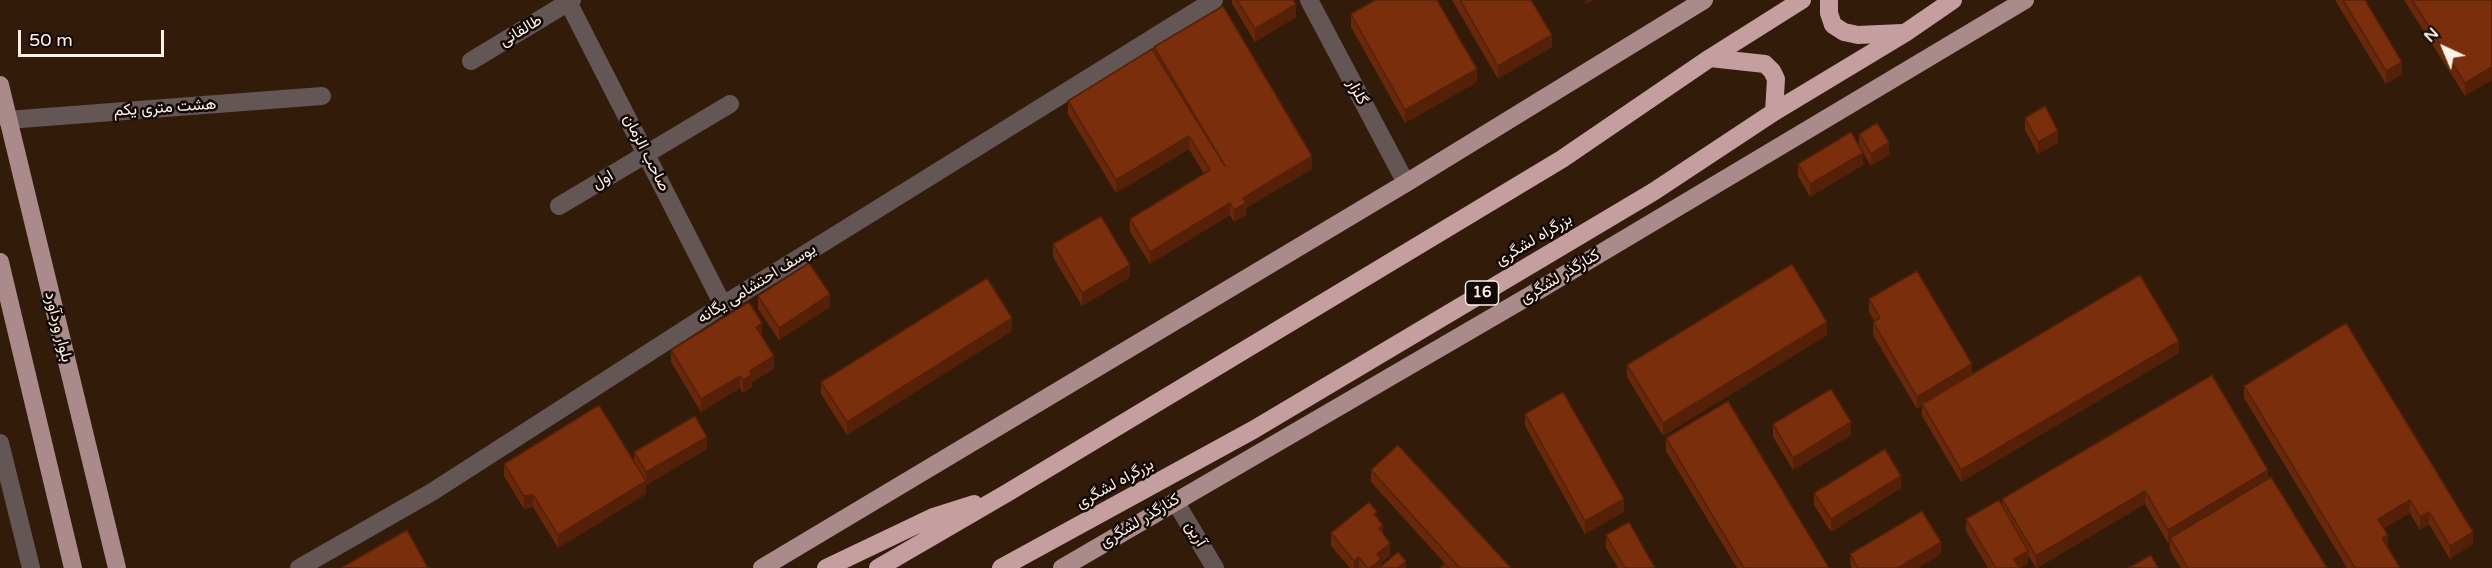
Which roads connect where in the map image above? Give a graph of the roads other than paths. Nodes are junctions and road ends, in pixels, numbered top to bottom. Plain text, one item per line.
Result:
1 (1214, 0) edge
2 (1309, 0) edge
3 (1704, 0) edge
4 (1802, 0) edge
5 (1829, 0) edge
6 (1953, 0) edge
7 (2025, 0) edge
8 (570, 1) edge
9 (1905, 33) junction
10 (1710, 58) junction
11 (471, 61) dead end
12 (0, 85) edge
13 (322, 96) dead end
14 (730, 104) dead end
15 (1774, 112) junction
16 (7, 120) junction
17 (647, 155) junction
18 (1406, 183) junction
19 (559, 206) dead end
20 (0, 262) edge
21 (723, 304) junction
22 (0, 443) edge
23 (1007, 493) junction
24 (1175, 501) junction
25 (31, 568) edge
26 (74, 568) edge
27 (117, 568) edge
28 (299, 568) edge
29 (762, 568) edge
30 (826, 568) edge
31 (878, 568) edge
32 (1001, 568) edge
33 (1062, 568) edge
34 (1215, 568) edge

1 - 21 street, یوسف احتشامی یگانه
2 - 18 street, گلزار
3 - 18 main road
4 - 10 highway
5 - 9 highway
6 - 9 highway, بزرگراه لشگری / 16
7 - 24 main road, کنارگذر لشگری
8 - 11 street, طالقانی
8 - 17 street, صاحب الزمان
9 - 15 highway, بزرگراه لشگری / 16
10 - 15 highway
10 - 23 highway
12 - 16 main road, بلوار وردآورد
13 - 16 street, هشت متری یکم
14 - 17 street, اول
15 - 32 highway, بزرگراه لشگری / 16
16 - 27 main road, بلوار وردآورد
17 - 19 street, اول
17 - 21 street, صاحب الزمان
18 - 29 main road
20 - 26 main road
21 - 28 street, یوسف احتشامی یگانه
22 - 25 street
23 - 30 highway
23 - 31 highway
24 - 33 main road, کنارگذر لشگری
24 - 34 street, آرین

